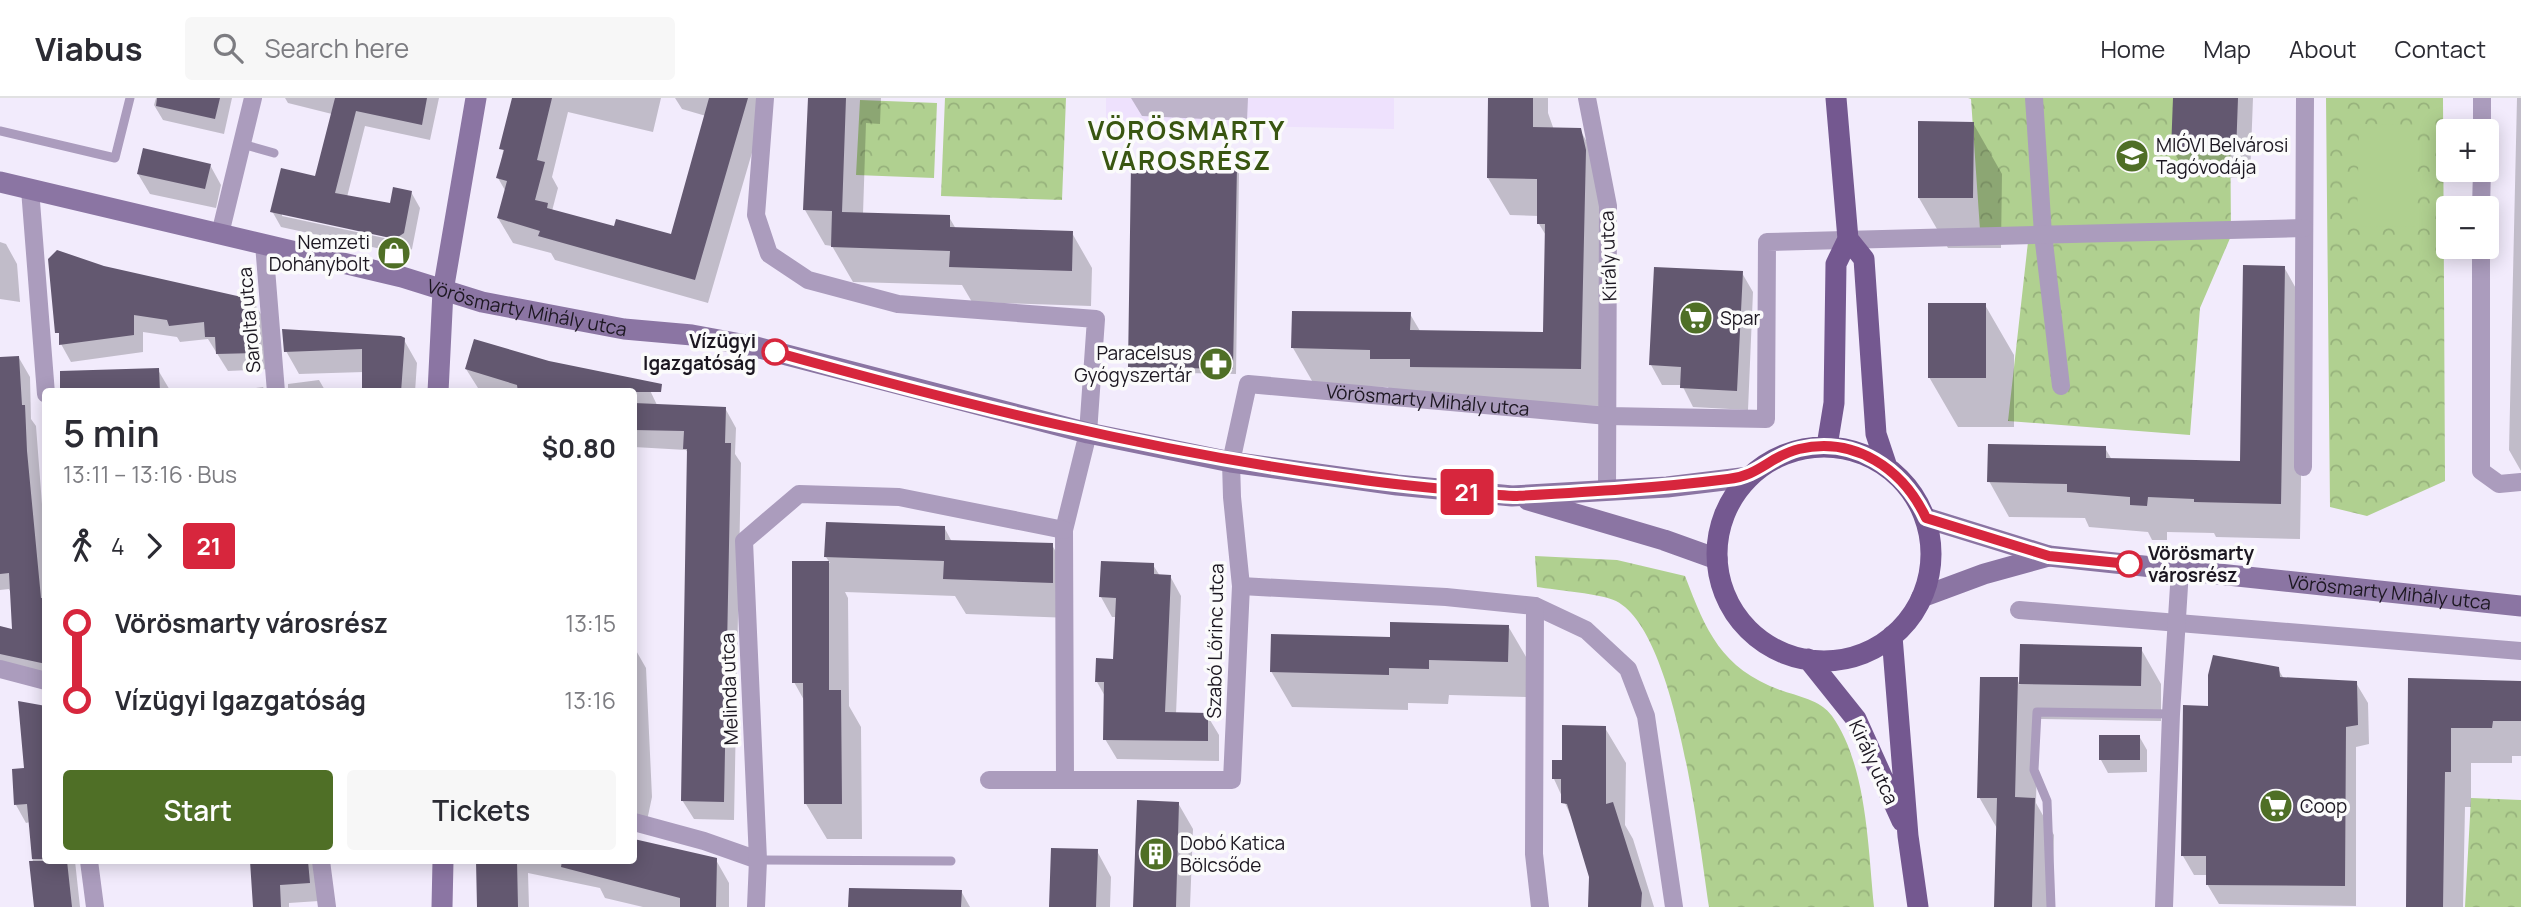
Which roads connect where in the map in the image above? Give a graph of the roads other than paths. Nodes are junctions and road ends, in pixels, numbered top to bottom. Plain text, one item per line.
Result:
1 (130, 98) edge
2 (253, 98) edge
3 (476, 98) edge
4 (765, 98) edge
5 (1587, 98) edge
6 (1836, 98) edge
7 (2034, 98) edge
8 (2305, 98) edge
9 (2482, 99) edge
10 (2482, 119) edge
11 (0, 131) edge
12 (242, 144) junction
13 (274, 153) dead end
14 (0, 182) edge
15 (30, 189) junction
16 (2304, 228) junction
17 (220, 233) junction
18 (2043, 234) junction
19 (1848, 239) junction
20 (264, 244) junction
21 (2482, 259) edge
22 (443, 291) junction
23 (1248, 384) joint
24 (2060, 386) dead end
25 (46, 388) edge
26 (276, 388) edge
27 (438, 388) edge
28 (1608, 416) junction
29 (1088, 433) junction
30 (1827, 446) junction
31 (1231, 462) junction
32 (1888, 467) junction
33 (2303, 467) dead end
34 (1749, 477) junction
35 (2521, 482) edge
36 (1607, 490) junction
37 (1512, 496) junction
38 (1926, 518) junction
39 (1064, 530) junction
40 (2049, 556) junction
41 (1717, 559) junction
42 (2180, 570) junction
43 (1241, 586) junction
44 (1922, 597) junction
45 (1535, 606) junction
46 (2521, 606) edge
47 (2019, 610) dead end
48 (2175, 622) junction
49 (1892, 636) junction
50 (2521, 651) edge
51 (1808, 659) junction
52 (0, 669) edge
53 (42, 680) edge
54 (2171, 714) junction
55 (989, 780) dead end
56 (1065, 780) junction
57 (637, 823) edge
58 (1908, 836) junction
59 (758, 860) junction
60 (951, 861) dead end
61 (89, 864) edge
62 (321, 864) edge
63 (443, 864) edge
64 (95, 907) edge
65 (327, 907) edge
66 (442, 907) edge
67 (756, 907) edge
68 (1540, 907) edge
69 (1674, 907) edge
70 (1917, 907) edge
71 (2051, 907) edge
72 (2164, 907) edge

1 - 11 lane
2 - 12 street
3 - 22 main road
4 - 29 street
5 - 28 street, Király utca
6 - 19 main road
7 - 18 street
8 - 16 street
9 - 10 street
12 - 13 lane
12 - 17 street
14 - 15 main road, Vörösmarty Mihály utca
15 - 17 main road, Vörösmarty Mihály utca
15 - 25 street
16 - 18 street
16 - 33 street
17 - 20 main road, Vörösmarty Mihály utca
18 - 19 street
18 - 24 street
19 - 28 street, Vörösmarty Mihály utca
19 - 30 main road
19 - 32 main road
20 - 22 main road, Vörösmarty Mihály utca
20 - 26 street, Sarolta utca
21 - 35 street
22 - 27 main road
22 - 29 main road, Vörösmarty Mihály utca
23 - 28 street, Vörösmarty Mihály utca
23 - 31 street, Szabó Lőrinc utca
28 - 36 street, Király utca
29 - 31 main road, Vörösmarty Mihály utca
29 - 39 street
30 - 32 main road
30 - 34 main road
31 - 37 main road, Vörösmarty Mihály utca
31 - 43 street, Szabó Lőrinc utca
32 - 38 main road
34 - 36 main road, Vörösmarty Mihály utca
34 - 41 main road
36 - 37 main road, Vörösmarty Mihály utca
37 - 41 main road, Vörösmarty Mihály utca
38 - 40 main road, Vörösmarty Mihály utca
38 - 44 main road
39 - 56 street
39 - 59 street, Melinda utca
40 - 42 main road, Vörösmarty Mihály utca
40 - 44 main road, Vörösmarty Mihály utca
41 - 51 main road
42 - 46 main road, Vörösmarty Mihály utca
42 - 48 street
43 - 45 street
43 - 56 street, Szabó Lőrinc utca
44 - 49 main road
45 - 68 street
45 - 69 street
47 - 48 street
48 - 50 street
48 - 54 street
49 - 51 main road
49 - 58 main road, Király utca
51 - 58 main road, Király utca
52 - 53 street
54 - 71 lane
54 - 72 street
55 - 56 street
57 - 59 street
58 - 70 main road, Király utca
59 - 60 lane
59 - 67 street, Melinda utca
61 - 64 street
62 - 65 street
63 - 66 main road

